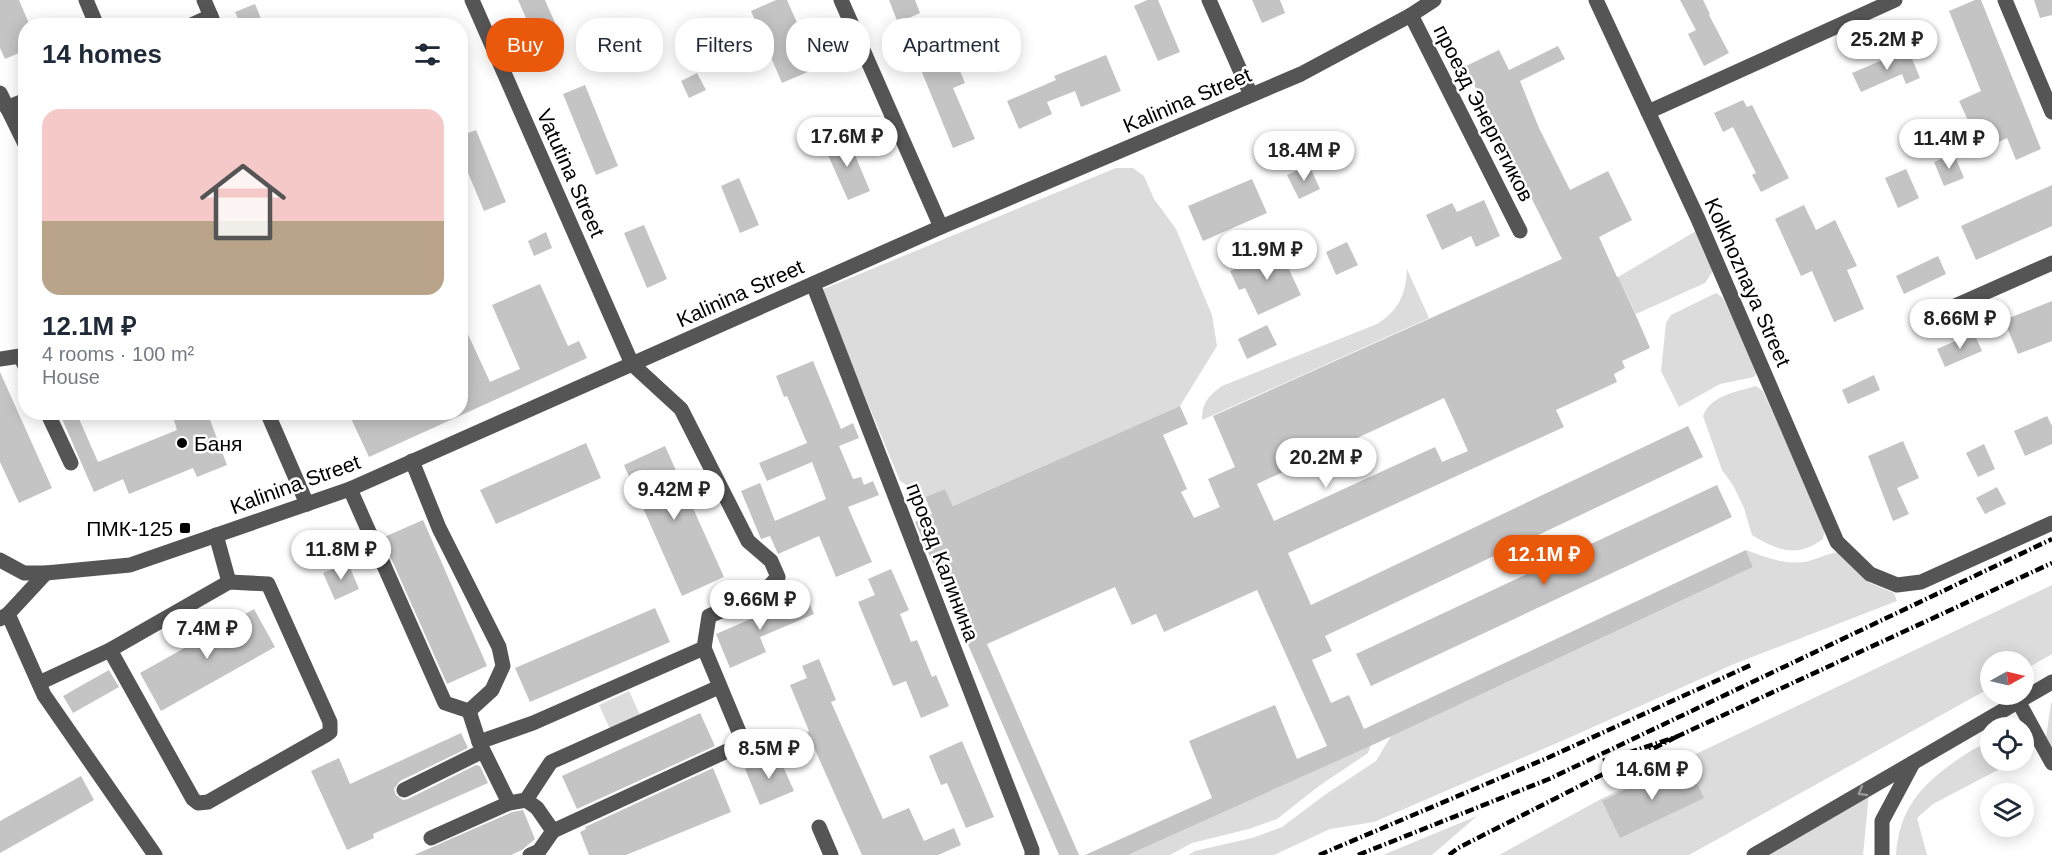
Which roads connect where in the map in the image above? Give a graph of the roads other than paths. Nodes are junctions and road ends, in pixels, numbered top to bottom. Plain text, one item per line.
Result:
1 (86, 0) edge
2 (204, 0) edge
3 (472, 0) edge
4 (841, 0) edge
5 (1209, 0) edge
6 (1434, 0) edge
7 (1596, 0) edge
8 (1895, 0) edge
9 (2005, 0) edge
10 (1411, 15) junction
11 (94, 18) edge
12 (212, 18) edge
13 (0, 93) edge
14 (1251, 95) junction
15 (18, 103) edge
16 (7, 108) junction
17 (1648, 112) junction
18 (2052, 112) edge
19 (18, 130) edge
20 (941, 227) junction
21 (1520, 231) dead end
22 (2052, 263) edge
23 (813, 284) junction
24 (1938, 313) dead end
25 (18, 356) edge
26 (0, 359) edge
27 (632, 364) junction
28 (51, 420) edge
29 (270, 420) edge
30 (412, 461) junction
31 (71, 463) dead end
32 (350, 489) junction
33 (307, 504) junction
34 (2052, 523) edge
35 (216, 535) junction
36 (0, 560) edge
37 (46, 573) junction
38 (229, 582) junction
39 (4, 616) edge
40 (704, 648) junction
41 (110, 650) junction
42 (2052, 682) edge
43 (39, 683) junction
44 (719, 687) junction
45 (2034, 692) edge
46 (2011, 705) edge
47 (2020, 705) edge
48 (469, 711) junction
49 (481, 746) junction
50 (1913, 763) junction
51 (2052, 763) edge
52 (404, 790) dead end
53 (526, 800) junction
54 (509, 803) junction
55 (819, 827) dead end
56 (553, 831) junction
57 (431, 838) dead end
58 (154, 855) edge
59 (530, 855) edge
60 (831, 855) edge
61 (1032, 855) edge
62 (1754, 855) edge
63 (1882, 855) edge

1 - 11 street
2 - 12 street
3 - 27 street, Vatutina Street
4 - 20 street
5 - 14 street
6 - 10 street, Kalinina Street
7 - 17 street, Kolkhoznaya Street
8 - 17 street
9 - 18 street
10 - 14 street, Kalinina Street
10 - 21 street, проезд Энергетиков
13 - 16 street
14 - 20 street, Kalinina Street
15 - 16 street
16 - 19 street
17 - 34 street, Kolkhoznaya Street
20 - 23 street, Kalinina Street
22 - 24 street
23 - 27 street, Kalinina Street
23 - 61 street, проезд Калинина
25 - 26 street
27 - 30 street, Kalinina Street
27 - 40 street
28 - 31 street
29 - 33 street
30 - 32 street, Kalinina Street
30 - 48 street
32 - 33 street, Kalinina Street
32 - 48 street
33 - 35 street, Kalinina Street
35 - 37 street, Kalinina Street
35 - 38 street
36 - 37 street, Kalinina Street
37 - 39 street
38 - 41 street
38 - 41 street
39 - 43 street
40 - 44 street
40 - 49 street
41 - 43 street
42 - 45 street
43 - 58 street
44 - 53 street
44 - 56 street
46 - 50 street
47 - 51 street
48 - 49 street
49 - 52 street
49 - 54 street
50 -> 62 street
50 - 63 street
53 - 54 street
53 - 56 street
54 - 57 street
55 - 60 street
56 - 59 street

